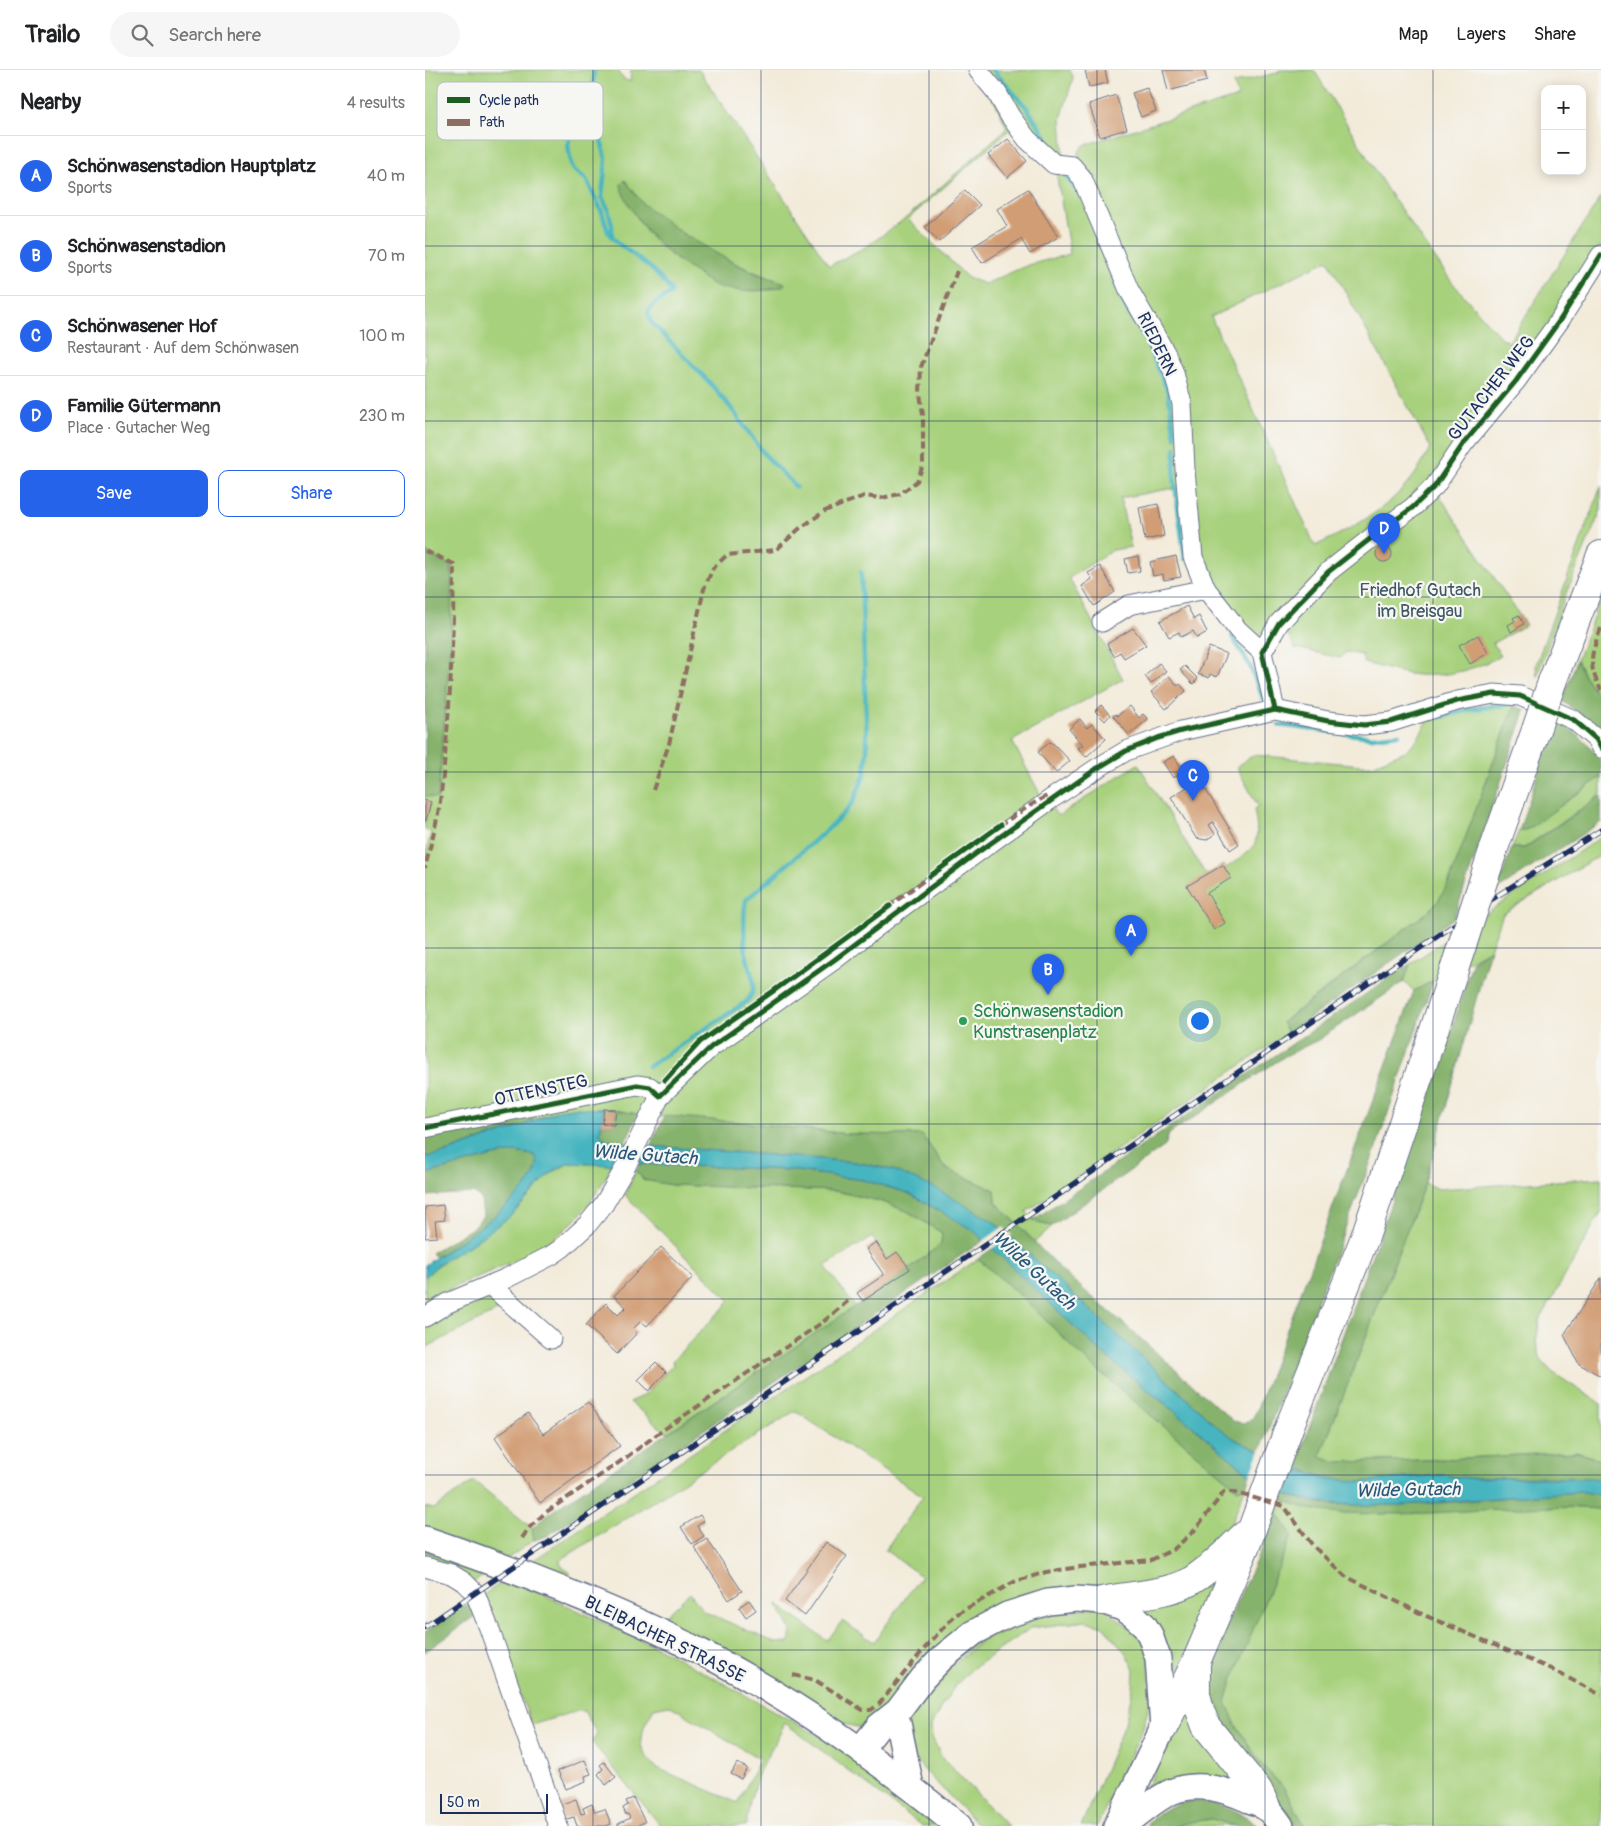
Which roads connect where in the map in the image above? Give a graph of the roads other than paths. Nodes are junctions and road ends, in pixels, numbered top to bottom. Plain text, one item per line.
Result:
1 (978, 70) edge
2 (1601, 255) edge
3 (1601, 555) edge
4 (1207, 588) junction
5 (1102, 622) dead end
6 (1263, 652) junction
7 (1275, 710) junction
8 (1601, 748) edge
9 (660, 1096) junction
10 (425, 1128) edge
11 (490, 1285) junction
12 (425, 1317) edge
13 (551, 1339) dead end
14 (1251, 1528) junction
15 (425, 1539) edge
16 (425, 1567) edge
17 (1102, 1601) junction
18 (1196, 1662) junction
19 (898, 1717) junction
20 (1163, 1728) junction
21 (867, 1755) junction
22 (911, 1787) junction
23 (1273, 1816) edge
24 (558, 1826) edge
25 (959, 1826) edge
26 (1116, 1826) edge
27 (1123, 1826) edge

1 - 4 street, RIEDERN
2 - 6 street, GUTACHER WEG
3 - 14 highway, bridge
4 - 5 street
4 - 6 street, RIEDERN
6 - 7 street
7 - 8 street
7 - 9 street
9 - 10 street, OTTENSTEG
9 - 11 street
11 - 12 street
11 - 13 street
14 - 17 highway
14 - 18 highway
15 - 21 main road, BLEIBACHER STRASSE
16 - 24 street
17 - 19 main road
17 - 20 main road
18 - 20 highway
18 - 23 highway
19 - 21 main road
19 - 22 main road
20 - 26 main road
21 - 22 main road, BLEIBACHER STRASSE
22 - 25 main road, BLEIBACHER STRASSE
23 - 27 main road

